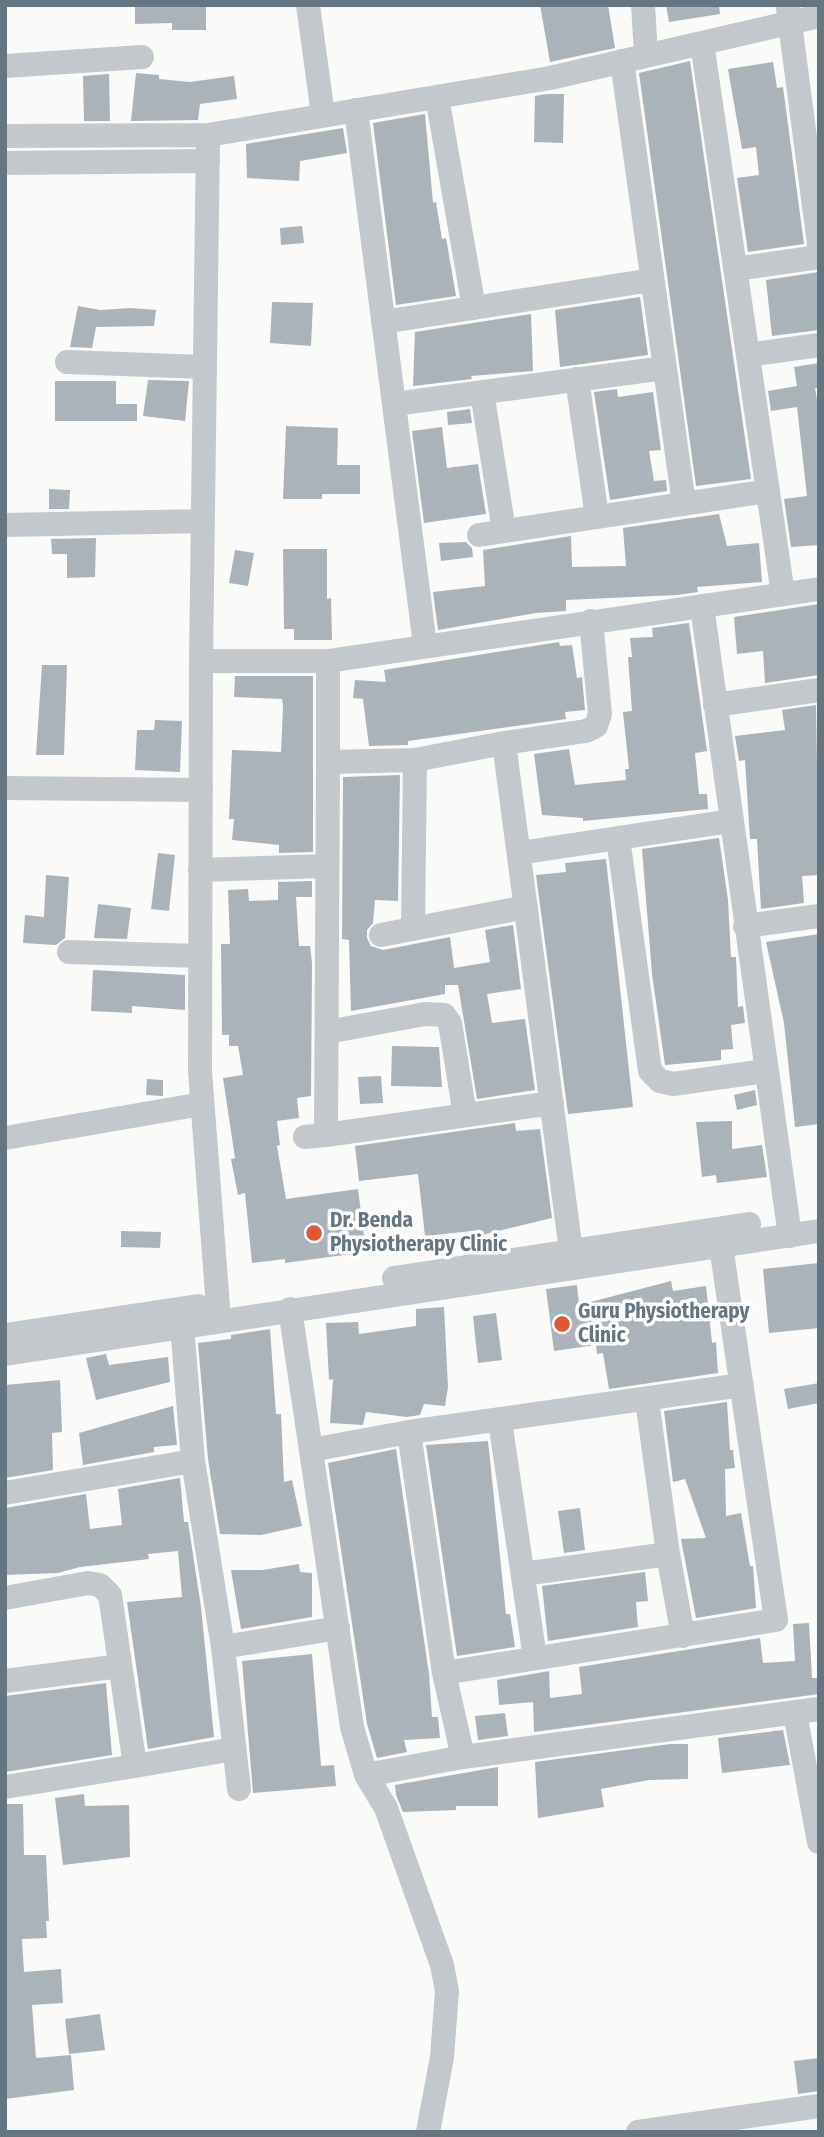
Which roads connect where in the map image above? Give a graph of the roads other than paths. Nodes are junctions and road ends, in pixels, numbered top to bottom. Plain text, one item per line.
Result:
1 (308, 5) edge
2 (643, 5) edge
3 (789, 14) edge
4 (819, 16) edge
5 (702, 43) junction
6 (142, 57) dead end
7 (634, 58) junction
8 (5, 66) edge
9 (437, 97) junction
10 (356, 110) junction
11 (323, 115) junction
12 (208, 135) junction
13 (5, 136) edge
14 (208, 161) junction
15 (5, 163) edge
16 (819, 244) edge
17 (819, 257) edge
18 (735, 269) junction
19 (652, 281) junction
20 (474, 308) junction
21 (383, 322) junction
22 (819, 345) edge
23 (748, 355) junction
24 (67, 362) dead end
25 (204, 367) junction
26 (665, 368) junction
27 (577, 379) junction
28 (482, 393) junction
29 (394, 404) junction
30 (768, 491) junction
31 (684, 504) junction
32 (597, 517) junction
33 (203, 521) junction
34 (5, 525) edge
35 (504, 531) junction
36 (479, 535) dead end
37 (819, 589) edge
38 (783, 594) junction
39 (702, 606) junction
40 (591, 621) junction
41 (425, 645) junction
42 (201, 661) junction
43 (328, 661) junction
44 (818, 692) edge
45 (715, 705) junction
46 (504, 743) junction
47 (415, 760) junction
48 (328, 762) junction
49 (5, 788) edge
50 (201, 790) junction
51 (731, 821) junction
52 (618, 838) junction
53 (519, 853) junction
54 (326, 866) junction
55 (200, 870) junction
56 (526, 907) junction
57 (819, 916) edge
58 (745, 926) junction
59 (413, 929) junction
60 (381, 935) dead end
61 (69, 952) dead end
62 (200, 956) junction
63 (327, 1032) junction
64 (765, 1071) junction
65 (552, 1103) junction
66 (202, 1104) junction
67 (465, 1115) junction
68 (5, 1138) edge
69 (819, 1214) edge
70 (788, 1227) junction
71 (819, 1231) edge
72 (721, 1246) junction
73 (571, 1251) junction
74 (290, 1309) junction
75 (217, 1312) junction
76 (182, 1326) junction
77 (5, 1335) edge
78 (5, 1354) edge
79 (742, 1385) junction
80 (647, 1400) junction
81 (500, 1421) junction
82 (409, 1432) junction
83 (311, 1450) junction
84 (193, 1461) junction
85 (5, 1493) edge
86 (668, 1554) junction
87 (523, 1574) junction
88 (5, 1598) edge
89 (338, 1628) junction
90 (684, 1636) junction
91 (223, 1647) junction
92 (535, 1658) junction
93 (121, 1666) junction
94 (444, 1672) junction
95 (5, 1681) edge
96 (807, 1711) edge
97 (234, 1749) junction
98 (463, 1757) junction
99 (135, 1766) junction
100 (366, 1775) junction
101 (5, 1787) edge
102 (239, 1789) dead end
103 (819, 1842) edge
104 (819, 2106) edge
105 (428, 2132) edge
106 (638, 2132) edge

1 - 11 street
2 - 7 street
3 - 4 street
3 - 5 street
3 - 16 street
5 - 7 street
5 - 18 street
6 - 8 street
7 - 9 street
7 - 19 street
9 - 10 street
9 - 20 street
10 - 11 street
10 - 21 street
11 - 12 street
12 - 13 street
12 - 14 street
14 - 15 street
14 - 25 street
17 - 18 street
18 - 23 street
19 - 20 street
19 - 26 street
20 - 21 street
21 - 29 street
22 - 23 street
23 - 30 street
24 - 25 street
25 - 33 street
26 - 27 street
26 - 31 street
27 - 28 street
27 - 32 street
28 - 29 street
28 - 35 street
29 - 41 street
30 - 31 street
30 - 38 street
31 - 32 street
32 - 35 street
33 - 34 street
33 - 42 street
35 - 36 street
37 - 38 street
38 - 39 street
39 - 40 street
39 - 45 street
40 - 41 street
40 - 46 street
41 - 43 street
42 - 43 street
42 - 50 street
43 - 48 street
44 - 45 street
45 - 51 street
46 - 47 street
46 - 53 street
47 - 48 street
47 - 59 street
48 - 54 street
49 - 50 street
50 - 55 street
51 - 52 street
51 - 58 street
52 - 53 street
52 - 64 street
53 - 56 street
54 - 55 street
54 - 63 street
55 - 62 street
56 - 59 street
56 - 65 street
57 - 58 street
58 - 64 street
59 - 60 street
61 - 62 street
62 - 66 street
63 - 67 street
63 - 67 street
64 - 70 street
65 - 67 street
65 - 73 street
66 - 68 street
66 - 75 street
69 - 70 street
70 - 71 street
70 - 72 street
70 - 73 street
72 - 74 street
72 - 79 street
73 - 75 street
74 - 75 street
74 - 83 street
75 - 76 street
75 - 77 street
76 - 78 street
76 - 84 street
79 - 80 street
79 - 90 street
80 - 81 street
80 - 86 street
81 - 82 street
81 - 87 street
82 - 83 street
82 - 94 street
83 - 89 street
84 - 85 street
84 - 91 street
86 - 87 street
86 - 90 street
87 - 92 street
88 - 93 street
89 - 91 street
89 - 100 street
90 - 92 street
91 - 97 street
92 - 94 street
93 - 95 street
93 - 99 street
94 - 98 street
96 - 98 street
96 - 103 street
97 - 99 street
97 - 102 street
98 - 100 street
99 - 101 street
100 - 105 street
104 - 106 street

